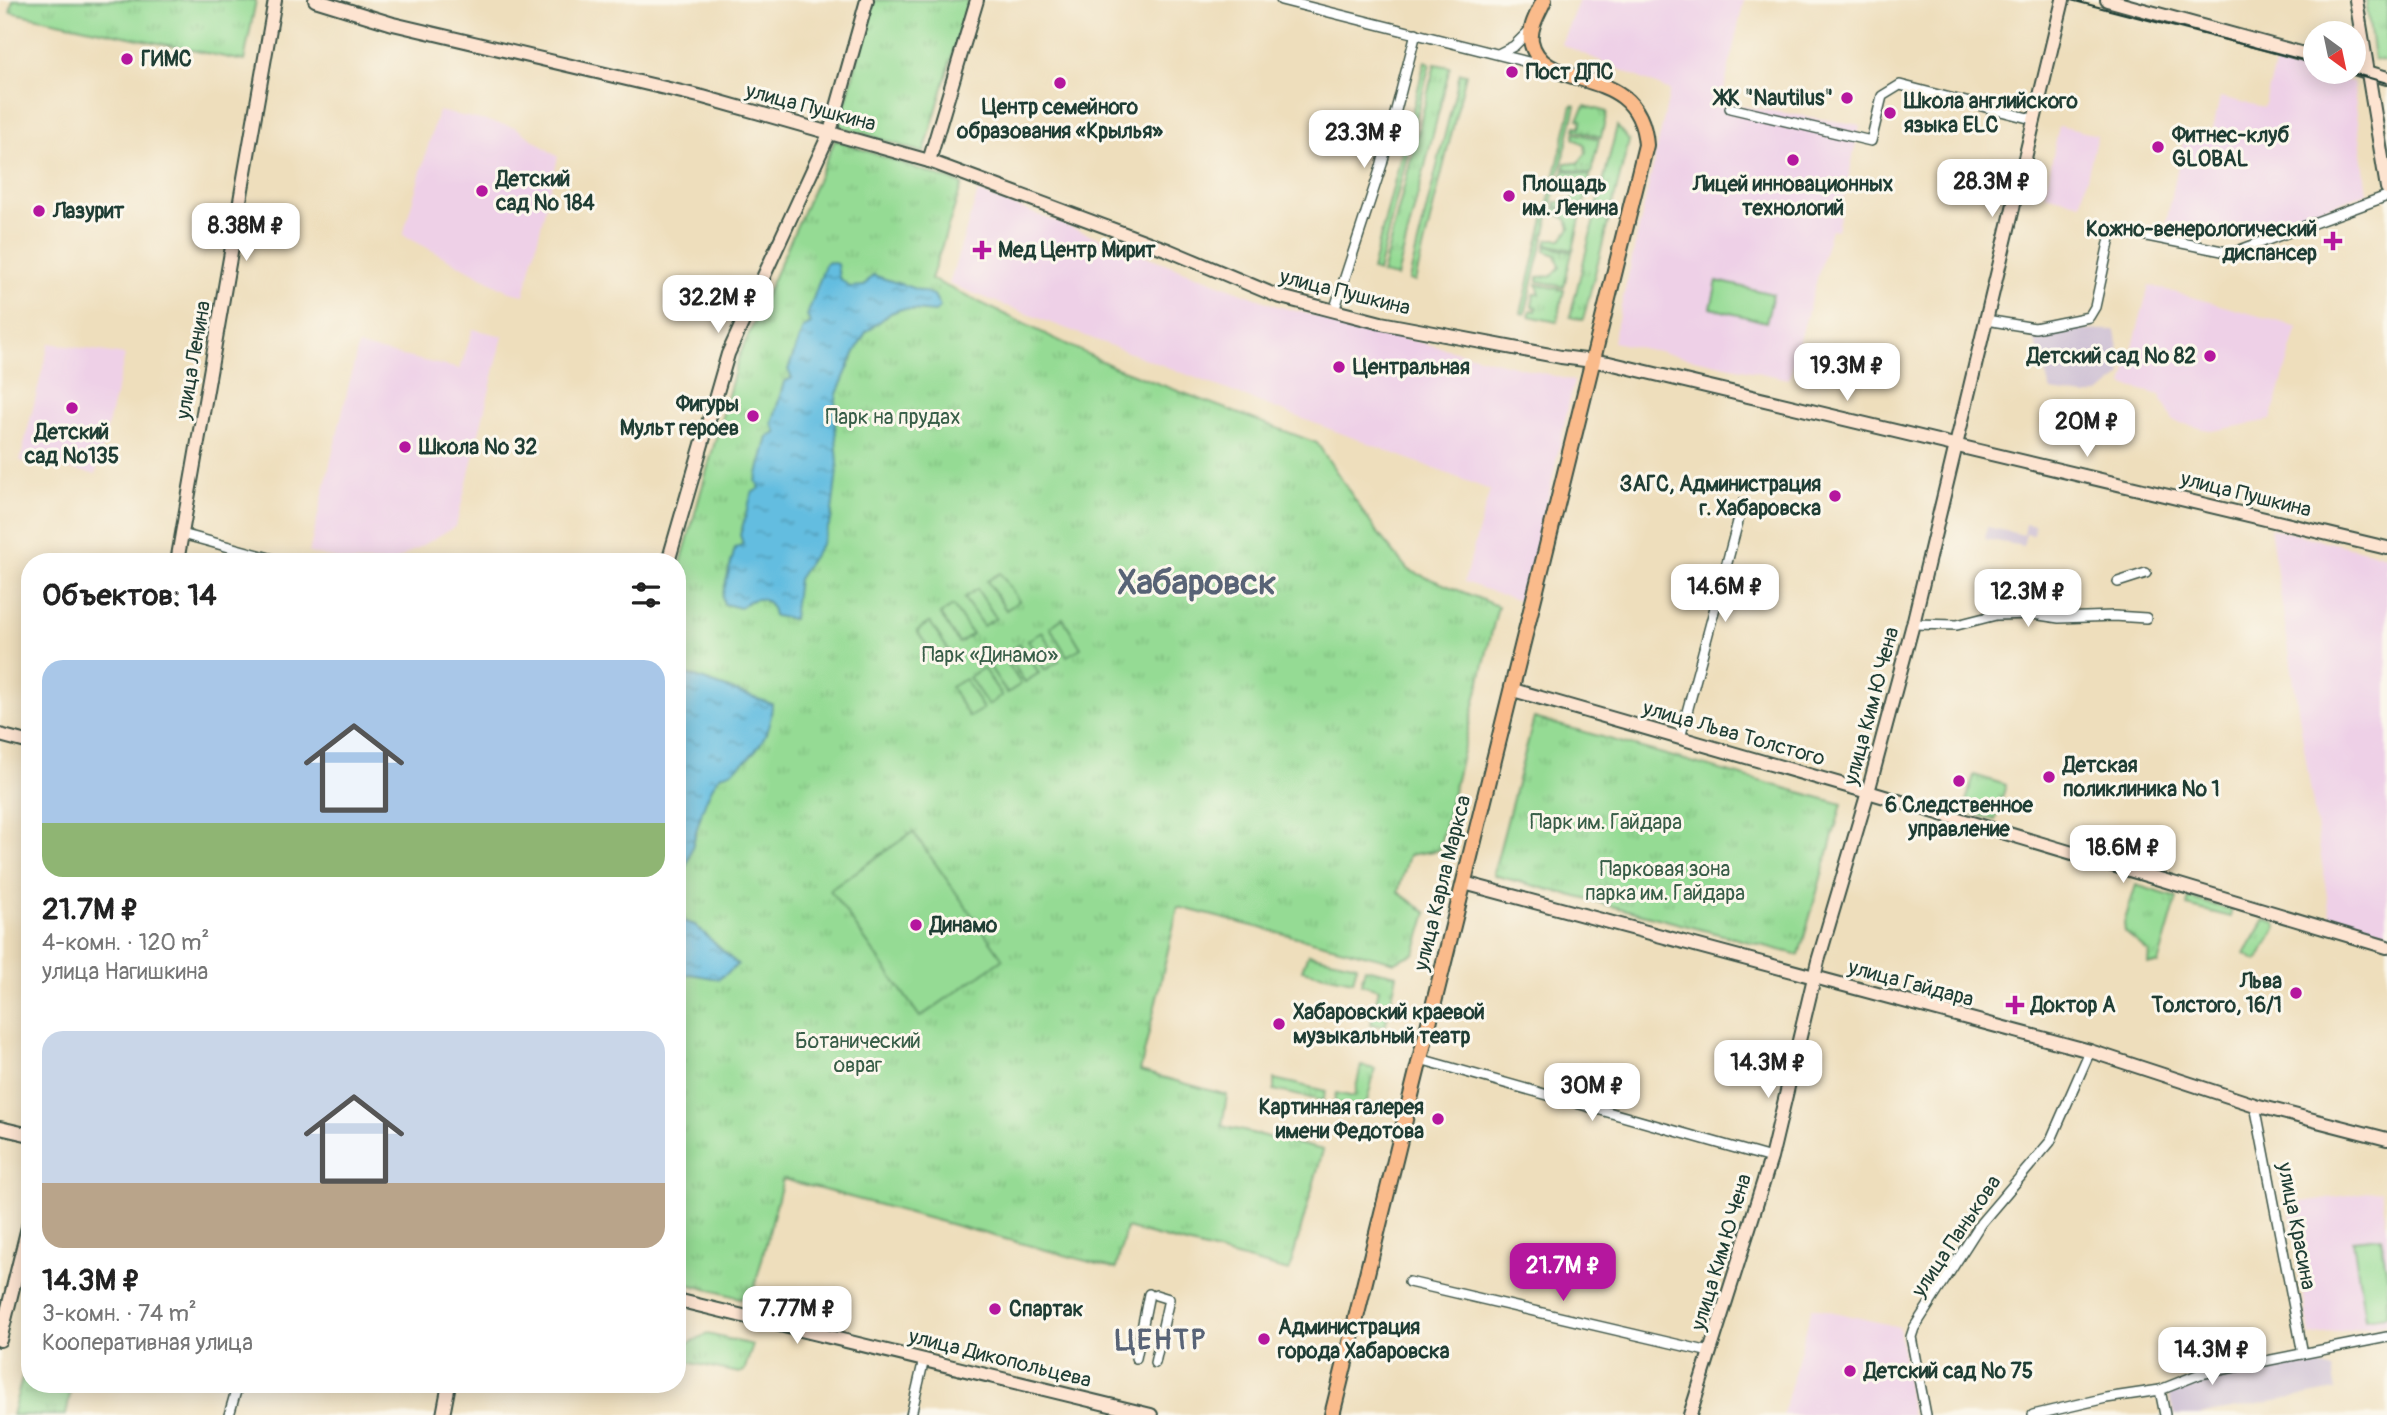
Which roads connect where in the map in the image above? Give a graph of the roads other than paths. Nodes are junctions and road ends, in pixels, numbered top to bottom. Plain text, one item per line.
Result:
1 (275, 0) edge
2 (316, 0) edge
3 (867, 0) edge
4 (977, 0) edge
5 (1281, 0) edge
6 (1544, 0) edge
7 (2063, 0) edge
8 (2107, 0) edge
9 (2356, 0) edge
10 (1532, 26) junction
11 (1416, 33) junction
12 (1500, 52) junction
13 (2303, 54) edge
14 (1556, 69) junction
15 (2368, 72) junction
16 (2387, 78) edge
17 (1730, 108) dead end
18 (2032, 119) junction
19 (830, 132) junction
20 (929, 161) junction
21 (2387, 188) edge
22 (2387, 196) edge
23 (1334, 311) junction
24 (1986, 320) junction
25 (1591, 361) junction
26 (1957, 447) junction
27 (1743, 503) dead end
28 (182, 534) junction
29 (2387, 548) edge
30 (179, 553) edge
31 (251, 553) edge
32 (671, 553) edge
33 (2146, 573) dead end
34 (2118, 582) dead end
35 (2146, 618) dead end
36 (1913, 624) junction
37 (1513, 690) junction
38 (0, 735) edge
39 (1680, 738) junction
40 (21, 741) edge
41 (1868, 792) junction
42 (1464, 883) junction
43 (2387, 947) edge
44 (1814, 977) junction
45 (2090, 1051) junction
46 (1420, 1059) junction
47 (2255, 1105) junction
48 (0, 1128) edge
49 (21, 1133) edge
50 (2387, 1139) edge
51 (1771, 1158) junction
52 (21, 1255) edge
53 (1409, 1282) dead end
54 (686, 1302) edge
55 (1142, 1330) junction
56 (1161, 1335) junction
57 (2387, 1337) edge
58 (0, 1340) edge
59 (1710, 1352) junction
60 (2304, 1354) junction
61 (1136, 1358) dead end
62 (924, 1359) junction
63 (1155, 1363) dead end
64 (2160, 1390) junction
65 (235, 1393) edge
66 (448, 1393) edge
67 (229, 1415) edge
68 (443, 1415) edge
69 (911, 1415) edge
70 (1151, 1415) edge
71 (1332, 1415) edge
72 (1690, 1415) edge
73 (1926, 1415) edge
74 (2033, 1415) edge
75 (2165, 1415) edge

1 - 28 street, улица Ленина
2 - 19 street, улица Пушкина
3 - 19 street
4 - 20 street
5 - 11 street
6 - 10 main road
7 - 18 street, улица Ким Ю Чена
8 - 13 street
9 - 15 street
10 - 12 street
10 - 14 main road
11 - 12 street
11 - 23 street
12 - 14 street
14 - 25 main road, улица Карла Маркса
15 - 16 street
15 - 21 street
17 - 18 street
18 - 24 street, улица Ким Ю Чена
19 - 20 street, улица Пушкина
19 - 32 street
20 - 23 street, улица Пушкина
22 - 24 street
23 - 25 street, улица Пушкина
24 - 26 street, улица Ким Ю Чена
25 - 26 street, улица Пушкина
25 - 37 main road, улица Карла Маркса
26 - 29 street, улица Пушкина
26 - 36 street, улица Ким Ю Чена
27 - 39 street
28 - 30 street, улица Ленина
28 - 31 street
33 - 34 street
35 - 36 street
36 - 41 street, улица Ким Ю Чена
37 - 39 street, улица Льва Толстого
37 - 42 main road, улица Карла Маркса
38 - 40 street
39 - 41 street, улица Льва Толстого
41 - 43 street, улица Льва Толстого
41 - 44 street, улица Ким Ю Чена
42 - 44 street, улица Гайдара
42 - 46 main road, улица Карла Маркса
44 - 45 street, улица Гайдара
44 - 51 street, улица Ким Ю Чена
45 - 47 street, улица Гайдара
45 - 73 street, улица Панькова
46 - 51 street
46 - 71 main road, улица Карла Маркса
47 - 50 street, улица Гайдара
47 - 60 street, улица Красина
48 - 49 street
51 - 59 street, улица Ким Ю Чена
52 - 58 street
53 - 59 street
54 - 62 street, улица Дикопольцева
55 - 56 street
55 - 56 street
55 - 61 street
56 - 63 street
57 - 60 street
59 - 72 street, улица Ким Ю Чена
60 - 64 street
62 - 69 street
62 - 70 street, улица Дикопольцева
64 - 74 street
64 - 75 street
65 - 67 street
66 - 68 street

